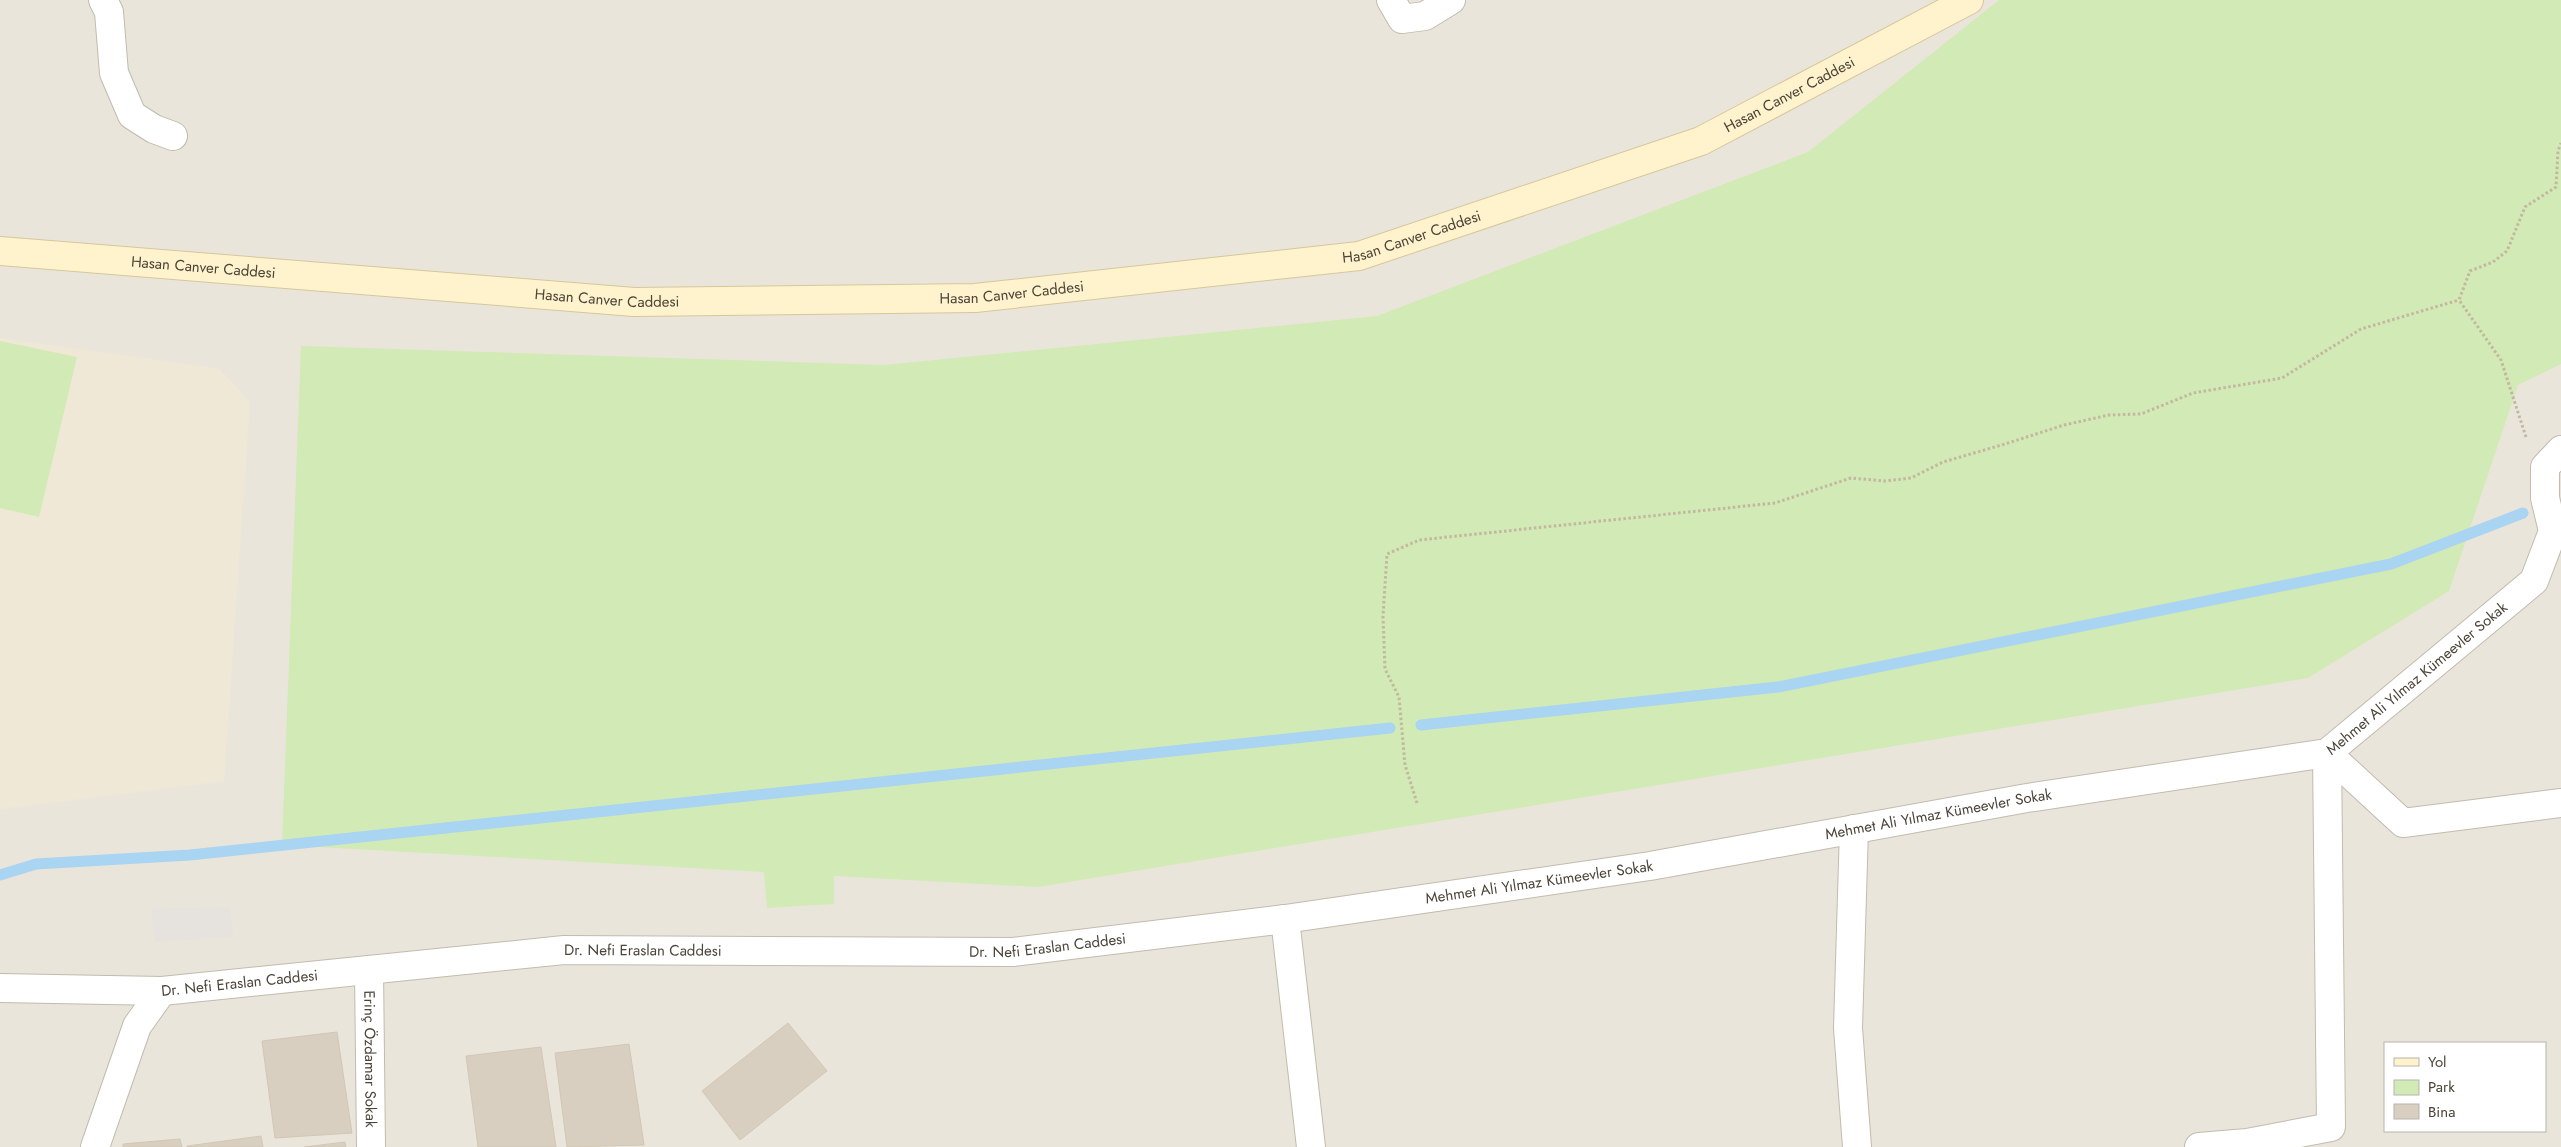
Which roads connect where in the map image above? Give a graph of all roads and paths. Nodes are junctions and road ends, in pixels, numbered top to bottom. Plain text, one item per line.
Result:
1 (102, 0) edge
2 (1391, 0) edge
3 (1451, 0) edge
4 (1969, 0) edge
5 (173, 136) dead end
6 (2561, 143) edge
7 (0, 251) edge
8 (2459, 300) junction
9 (2553, 459) edge
10 (2561, 568) edge
11 (2534, 581) junction
12 (2327, 753) junction
13 (1416, 803) dead end
14 (2561, 803) edge
15 (1854, 829) junction
16 (1285, 919) junction
17 (369, 970) junction
18 (0, 988) edge
19 (162, 991) junction
20 (2332, 1137) edge
21 (95, 1147) edge
22 (371, 1147) edge
23 (1311, 1147) edge
24 (1857, 1147) edge
25 (2199, 1147) edge

1 - 5 street
2 - 3 street
4 - 7 street, Hasan Canver Caddesi
6 - 8 path
8 - 9 path
8 - 13 path
9 - 11 street, Mehmet Ali Yılmaz Kümeevler Sokak
10 - 11 street, Mehmet Ali Yılmaz Kümeevler Sokak
11 - 12 street, Mehmet Ali Yılmaz Kümeevler Sokak
12 - 14 street
12 - 15 street, Mehmet Ali Yılmaz Kümeevler Sokak
12 - 20 street
15 - 16 street, Mehmet Ali Yılmaz Kümeevler Sokak
15 - 24 street
16 - 17 street, Dr. Nefi Eraslan Caddesi
16 - 23 street
17 - 19 street, Dr. Nefi Eraslan Caddesi
17 - 22 street, Erinç Özdamar Sokak
18 - 19 street, Dr. Nefi Eraslan Caddesi
19 - 21 street
20 - 25 street

